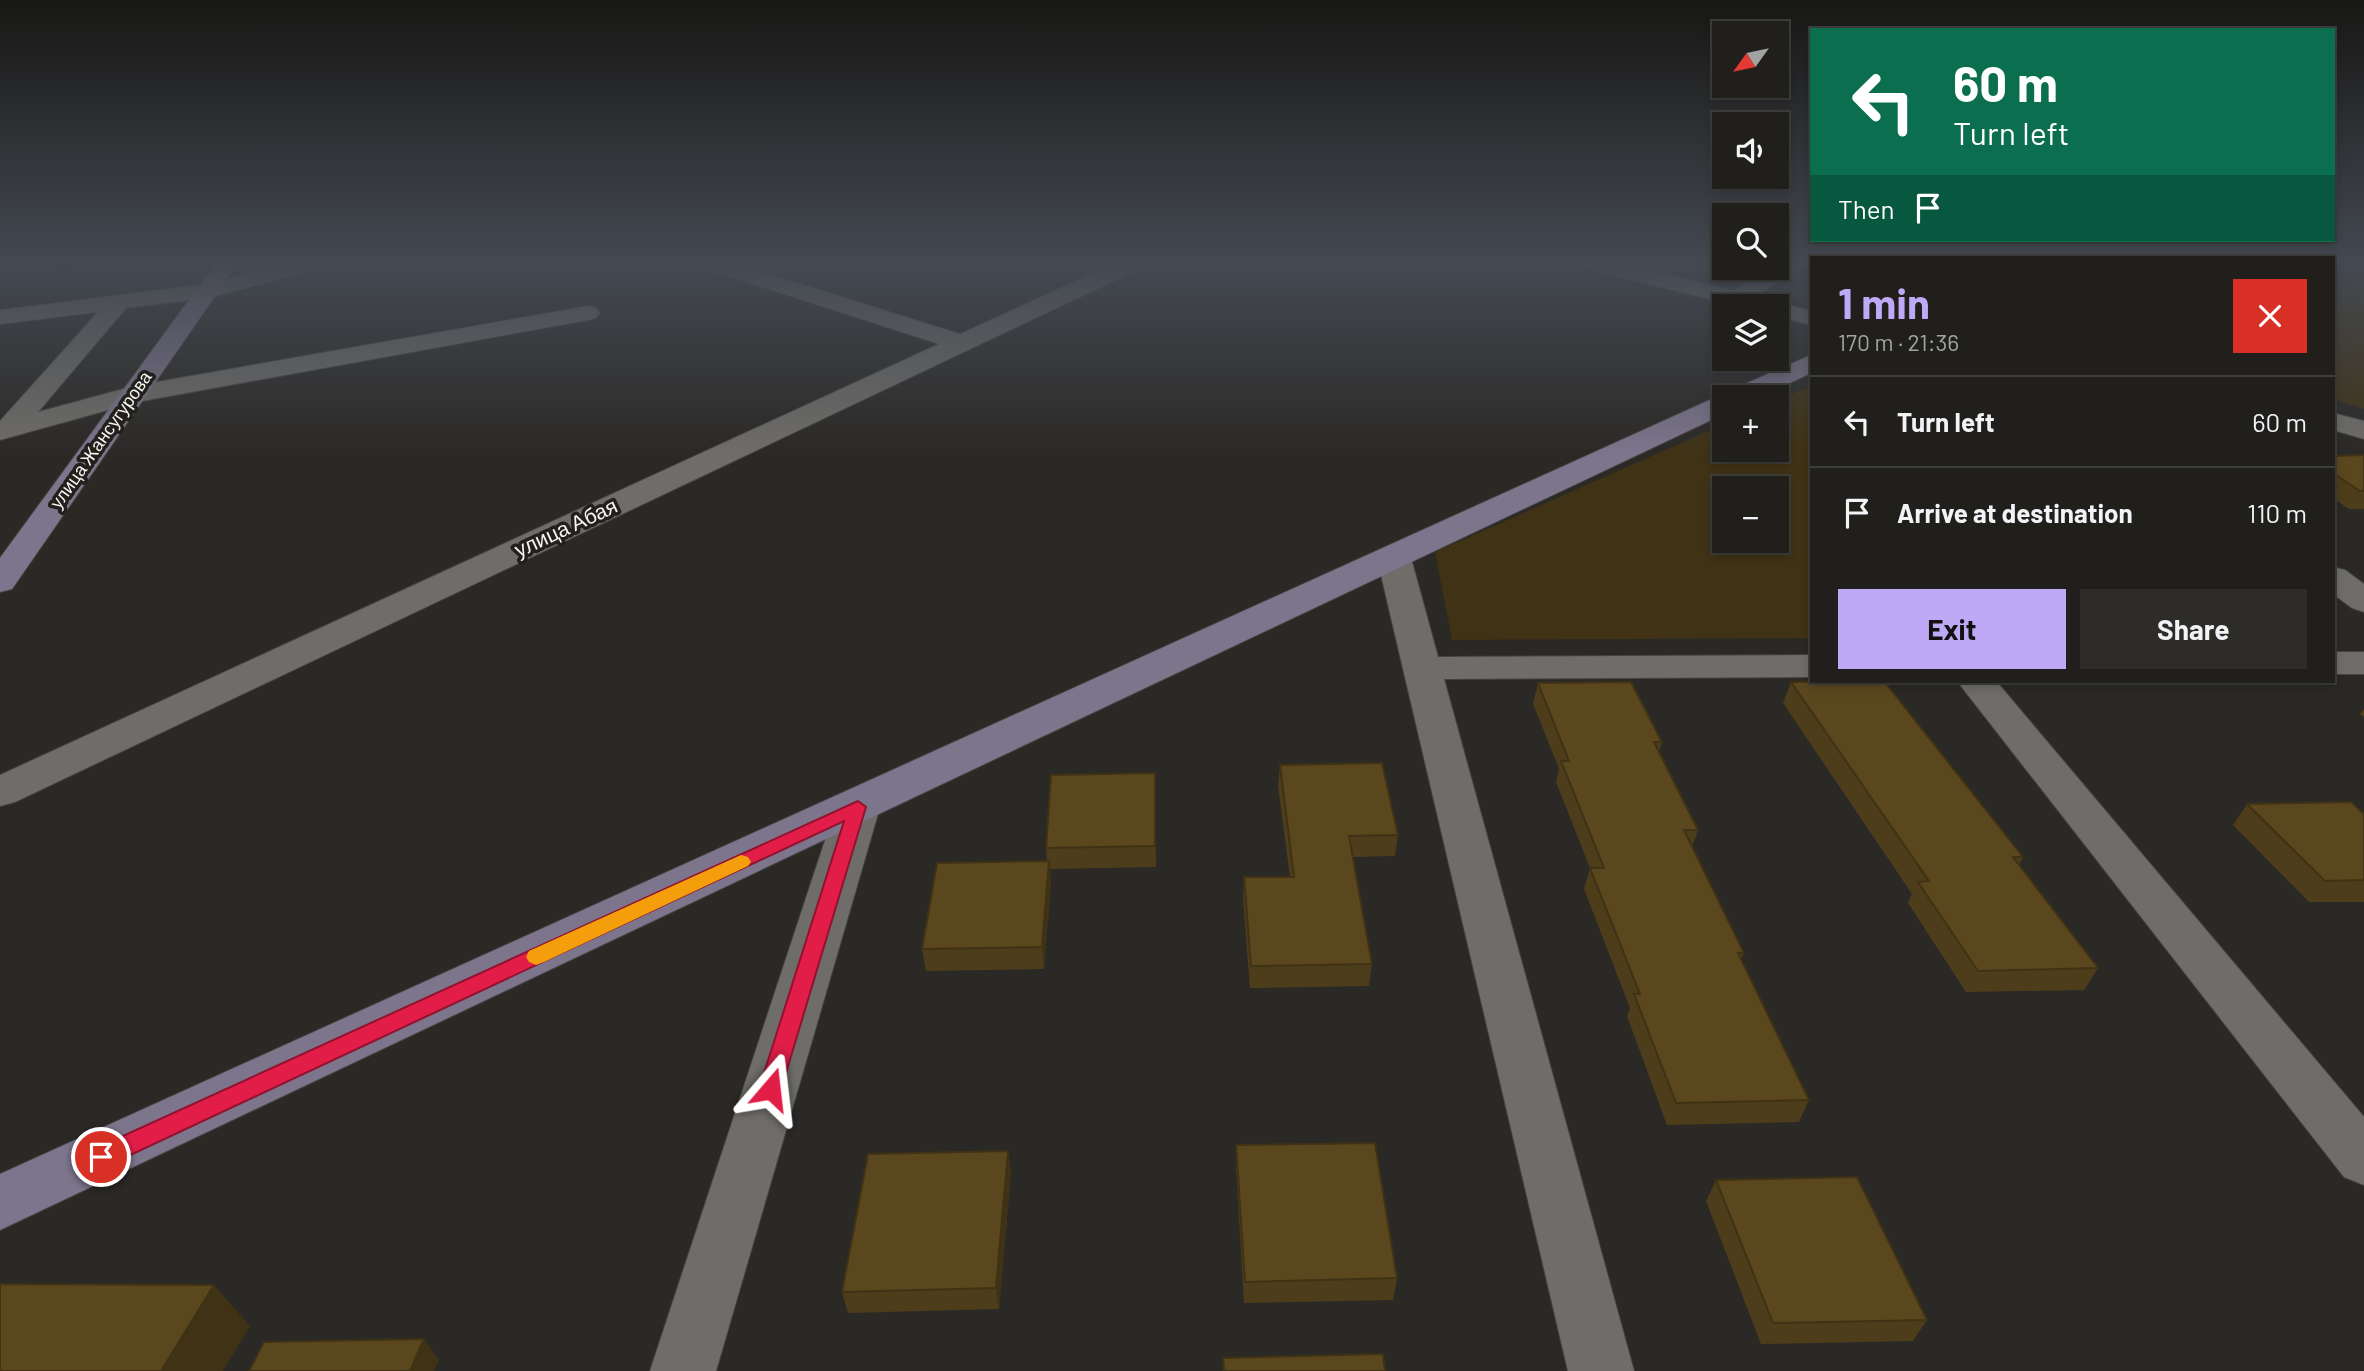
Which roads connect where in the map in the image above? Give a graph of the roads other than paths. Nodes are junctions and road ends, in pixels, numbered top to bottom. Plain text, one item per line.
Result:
1 (97, 327) edge
2 (182, 327) edge
3 (510, 327) edge
4 (912, 327) edge
5 (996, 327) edge
6 (962, 343) junction
7 (1810, 363) edge
8 (1764, 385) edge
9 (134, 394) junction
10 (1712, 410) edge
11 (2335, 422) edge
12 (5, 430) edge
13 (2364, 430) edge
14 (1394, 558) junction
15 (2335, 579) edge
16 (0, 582) edge
17 (2364, 601) edge
18 (2335, 663) edge
19 (2364, 663) edge
20 (1810, 666) edge
21 (1422, 667) junction
22 (1978, 683) edge
23 (0, 792) edge
24 (858, 807) junction
25 (2364, 1159) edge
26 (0, 1203) edge
27 (683, 1371) edge
28 (1601, 1371) edge

1 - 12 street
2 - 9 main road, улица Жансугурова
3 - 9 street
4 - 6 street
5 - 6 street, улица Абая
6 - 23 street, улица Абая
7 - 8 main road
9 - 12 street
9 - 16 main road, улица Жансугурова
10 - 14 main road
11 - 13 street
14 - 21 street
14 - 24 main road
15 - 17 street
18 - 19 street
20 - 21 street
21 - 28 street
22 - 25 street
24 - 26 main road
24 - 27 street

